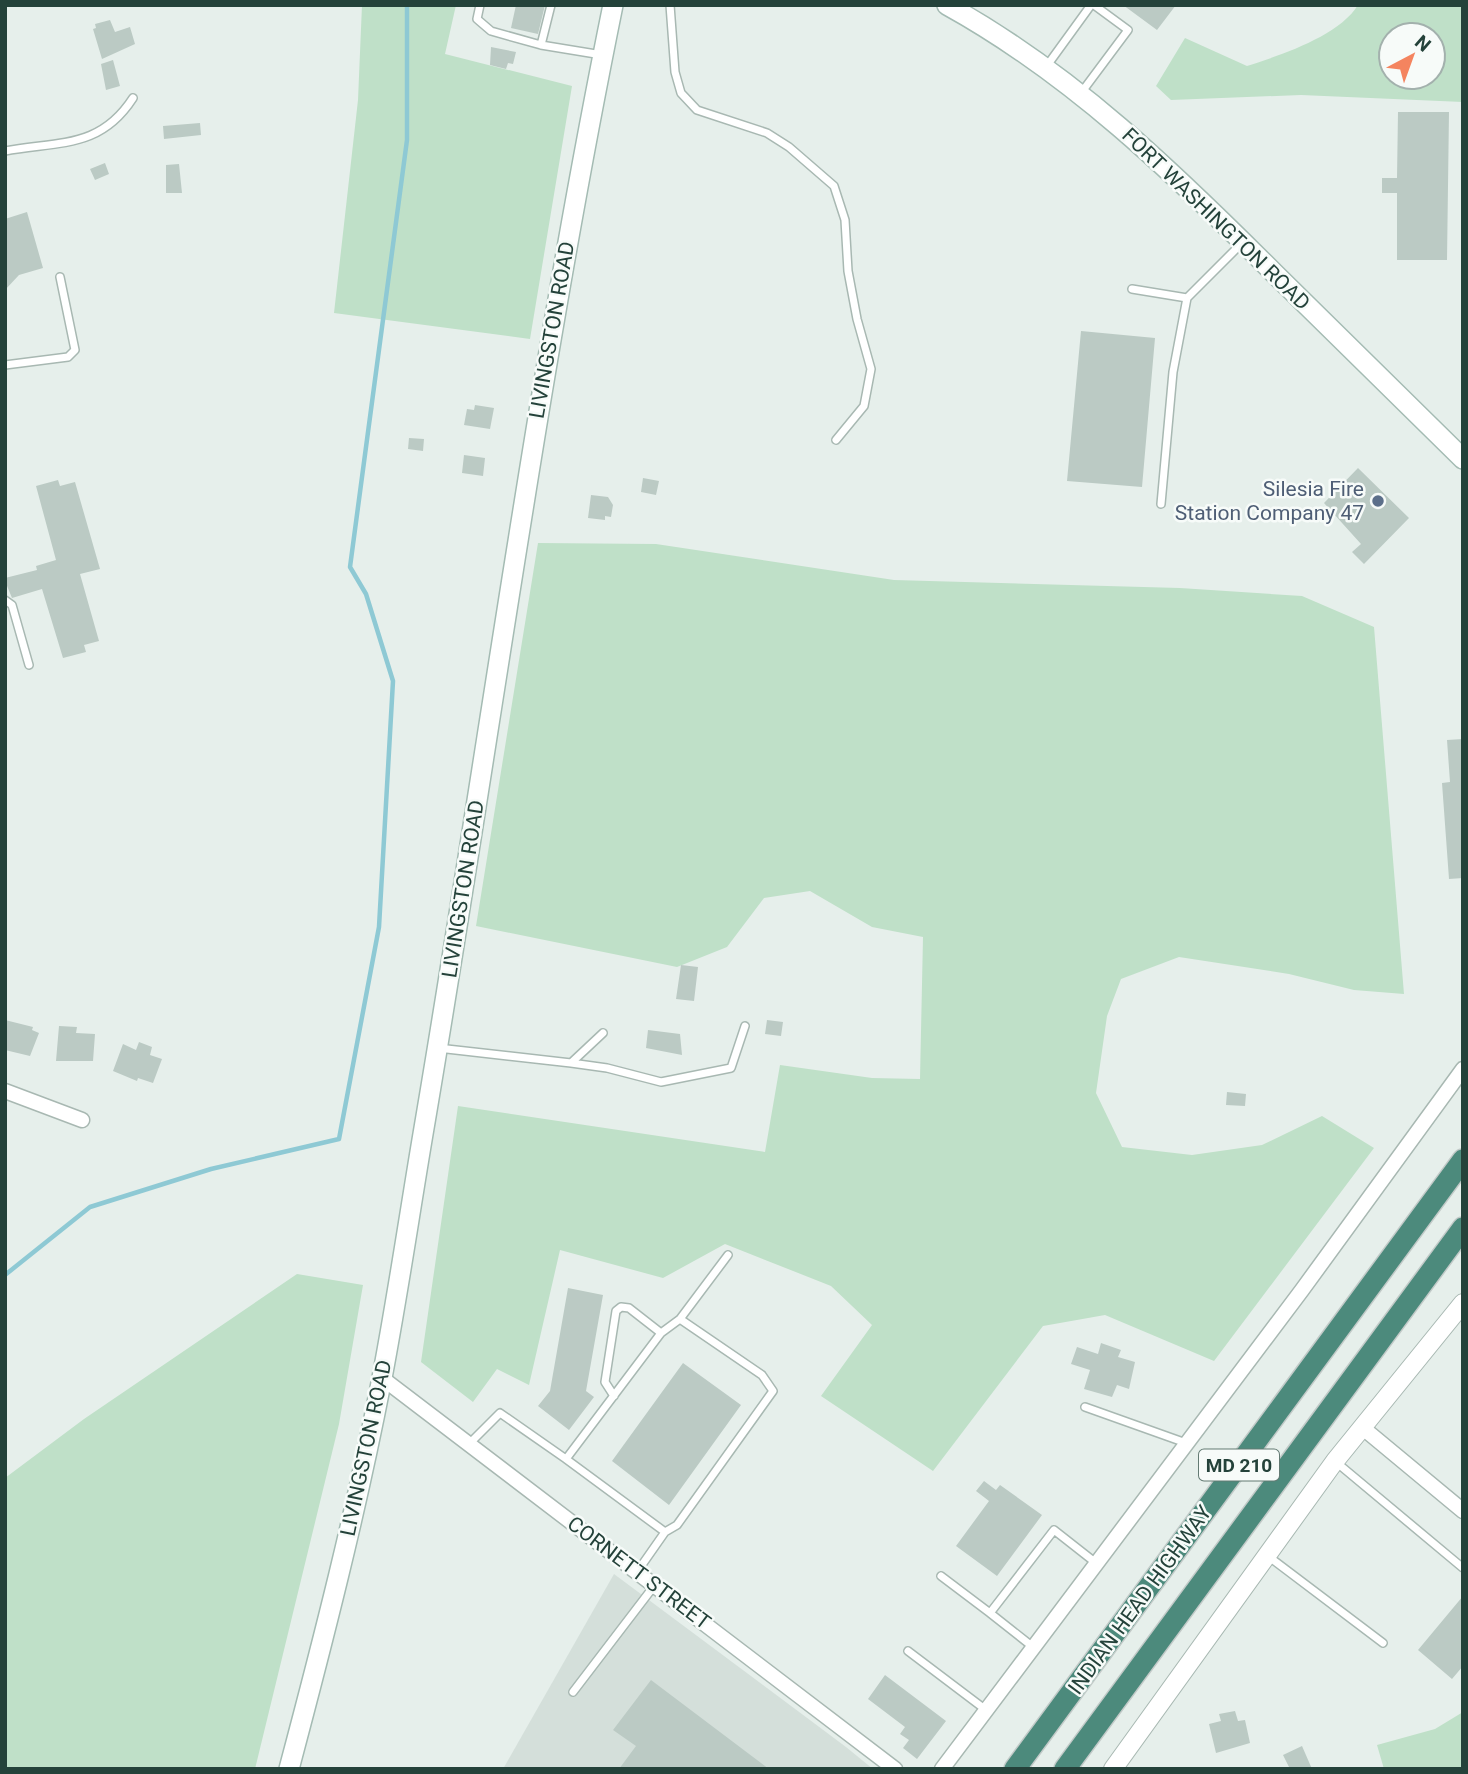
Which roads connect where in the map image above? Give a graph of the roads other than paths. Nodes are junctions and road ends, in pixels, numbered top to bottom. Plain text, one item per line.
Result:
1 (480, 5) edge
2 (551, 5) edge
3 (613, 5) edge
4 (670, 5) edge
5 (947, 5) edge
6 (1092, 5) edge
7 (541, 45) junction
8 (603, 55) junction
9 (1046, 67) junction
10 (1081, 94) junction
11 (133, 98) dead end
12 (5, 150) edge
13 (1243, 242) junction
14 (60, 277) dead end
15 (1132, 289) dead end
16 (1187, 298) junction
17 (5, 365) edge
18 (836, 440) dead end
19 (1463, 459) edge
20 (1161, 505) dead end
21 (5, 600) edge
22 (29, 665) dead end
23 (746, 1027) dead end
24 (603, 1033) dead end
25 (438, 1048) junction
26 (571, 1063) junction
27 (1463, 1069) edge
28 (5, 1091) edge
29 (82, 1120) dead end
30 (1463, 1160) edge
31 (1463, 1228) edge
32 (729, 1255) dead end
33 (1463, 1303) edge
34 (680, 1320) junction
35 (661, 1333) junction
36 (382, 1378) junction
37 (614, 1396) junction
38 (1084, 1407) dead end
39 (1363, 1428) junction
40 (469, 1444) junction
41 (1186, 1444) junction
42 (566, 1459) junction
43 (1335, 1461) junction
44 (1463, 1511) edge
45 (665, 1532) junction
46 (1267, 1555) junction
47 (1096, 1563) junction
48 (1463, 1568) edge
49 (637, 1572) junction
50 (940, 1576) dead end
51 (655, 1586) junction
52 (990, 1613) junction
53 (1383, 1643) dead end
54 (1033, 1647) junction
55 (908, 1651) dead end
56 (573, 1692) dead end
57 (986, 1710) junction
58 (289, 1769) edge
59 (895, 1769) edge
60 (942, 1769) edge
61 (1015, 1769) edge
62 (1065, 1769) edge
63 (1112, 1769) edge

1 - 7 lane
2 - 7 lane
3 - 8 main road, LIVINGSTON ROAD
4 - 18 lane
5 - 9 main road, FORT WASHINGTON ROAD
6 - 9 lane
6 - 10 lane
7 - 8 lane
8 - 25 main road, LIVINGSTON ROAD
9 - 10 main road, FORT WASHINGTON ROAD
10 - 13 main road, FORT WASHINGTON ROAD
11 - 12 lane
13 - 16 lane
13 - 19 main road, FORT WASHINGTON ROAD
14 - 17 lane
15 - 16 lane
16 - 20 lane
21 - 22 lane
23 - 26 lane
24 - 26 lane
25 - 26 lane
25 - 36 main road, LIVINGSTON ROAD
27 - 41 street
28 - 29 street
30 - 61 highway, INDIAN HEAD HIGHWAY / MD 210
31 - 62 highway, INDIAN HEAD HIGHWAY / MD 210
32 - 34 lane
33 - 39 street
34 - 35 lane
34 - 45 lane
35 - 37 lane
35 - 37 lane
36 - 40 street, CORNETT STREET
36 - 58 main road, LIVINGSTON ROAD
37 - 42 lane
38 - 41 lane
39 - 43 street
39 - 44 street
40 - 42 lane
40 - 49 street, CORNETT STREET
41 - 47 street
42 - 45 lane
43 - 46 street
43 - 48 lane
45 - 49 lane
46 - 53 lane
46 - 63 street
47 - 52 lane
47 - 54 street
49 - 51 street, CORNETT STREET
50 - 52 lane
51 - 56 lane
51 - 59 street, CORNETT STREET
52 - 54 lane
54 - 57 street
55 - 57 lane
57 - 60 street

